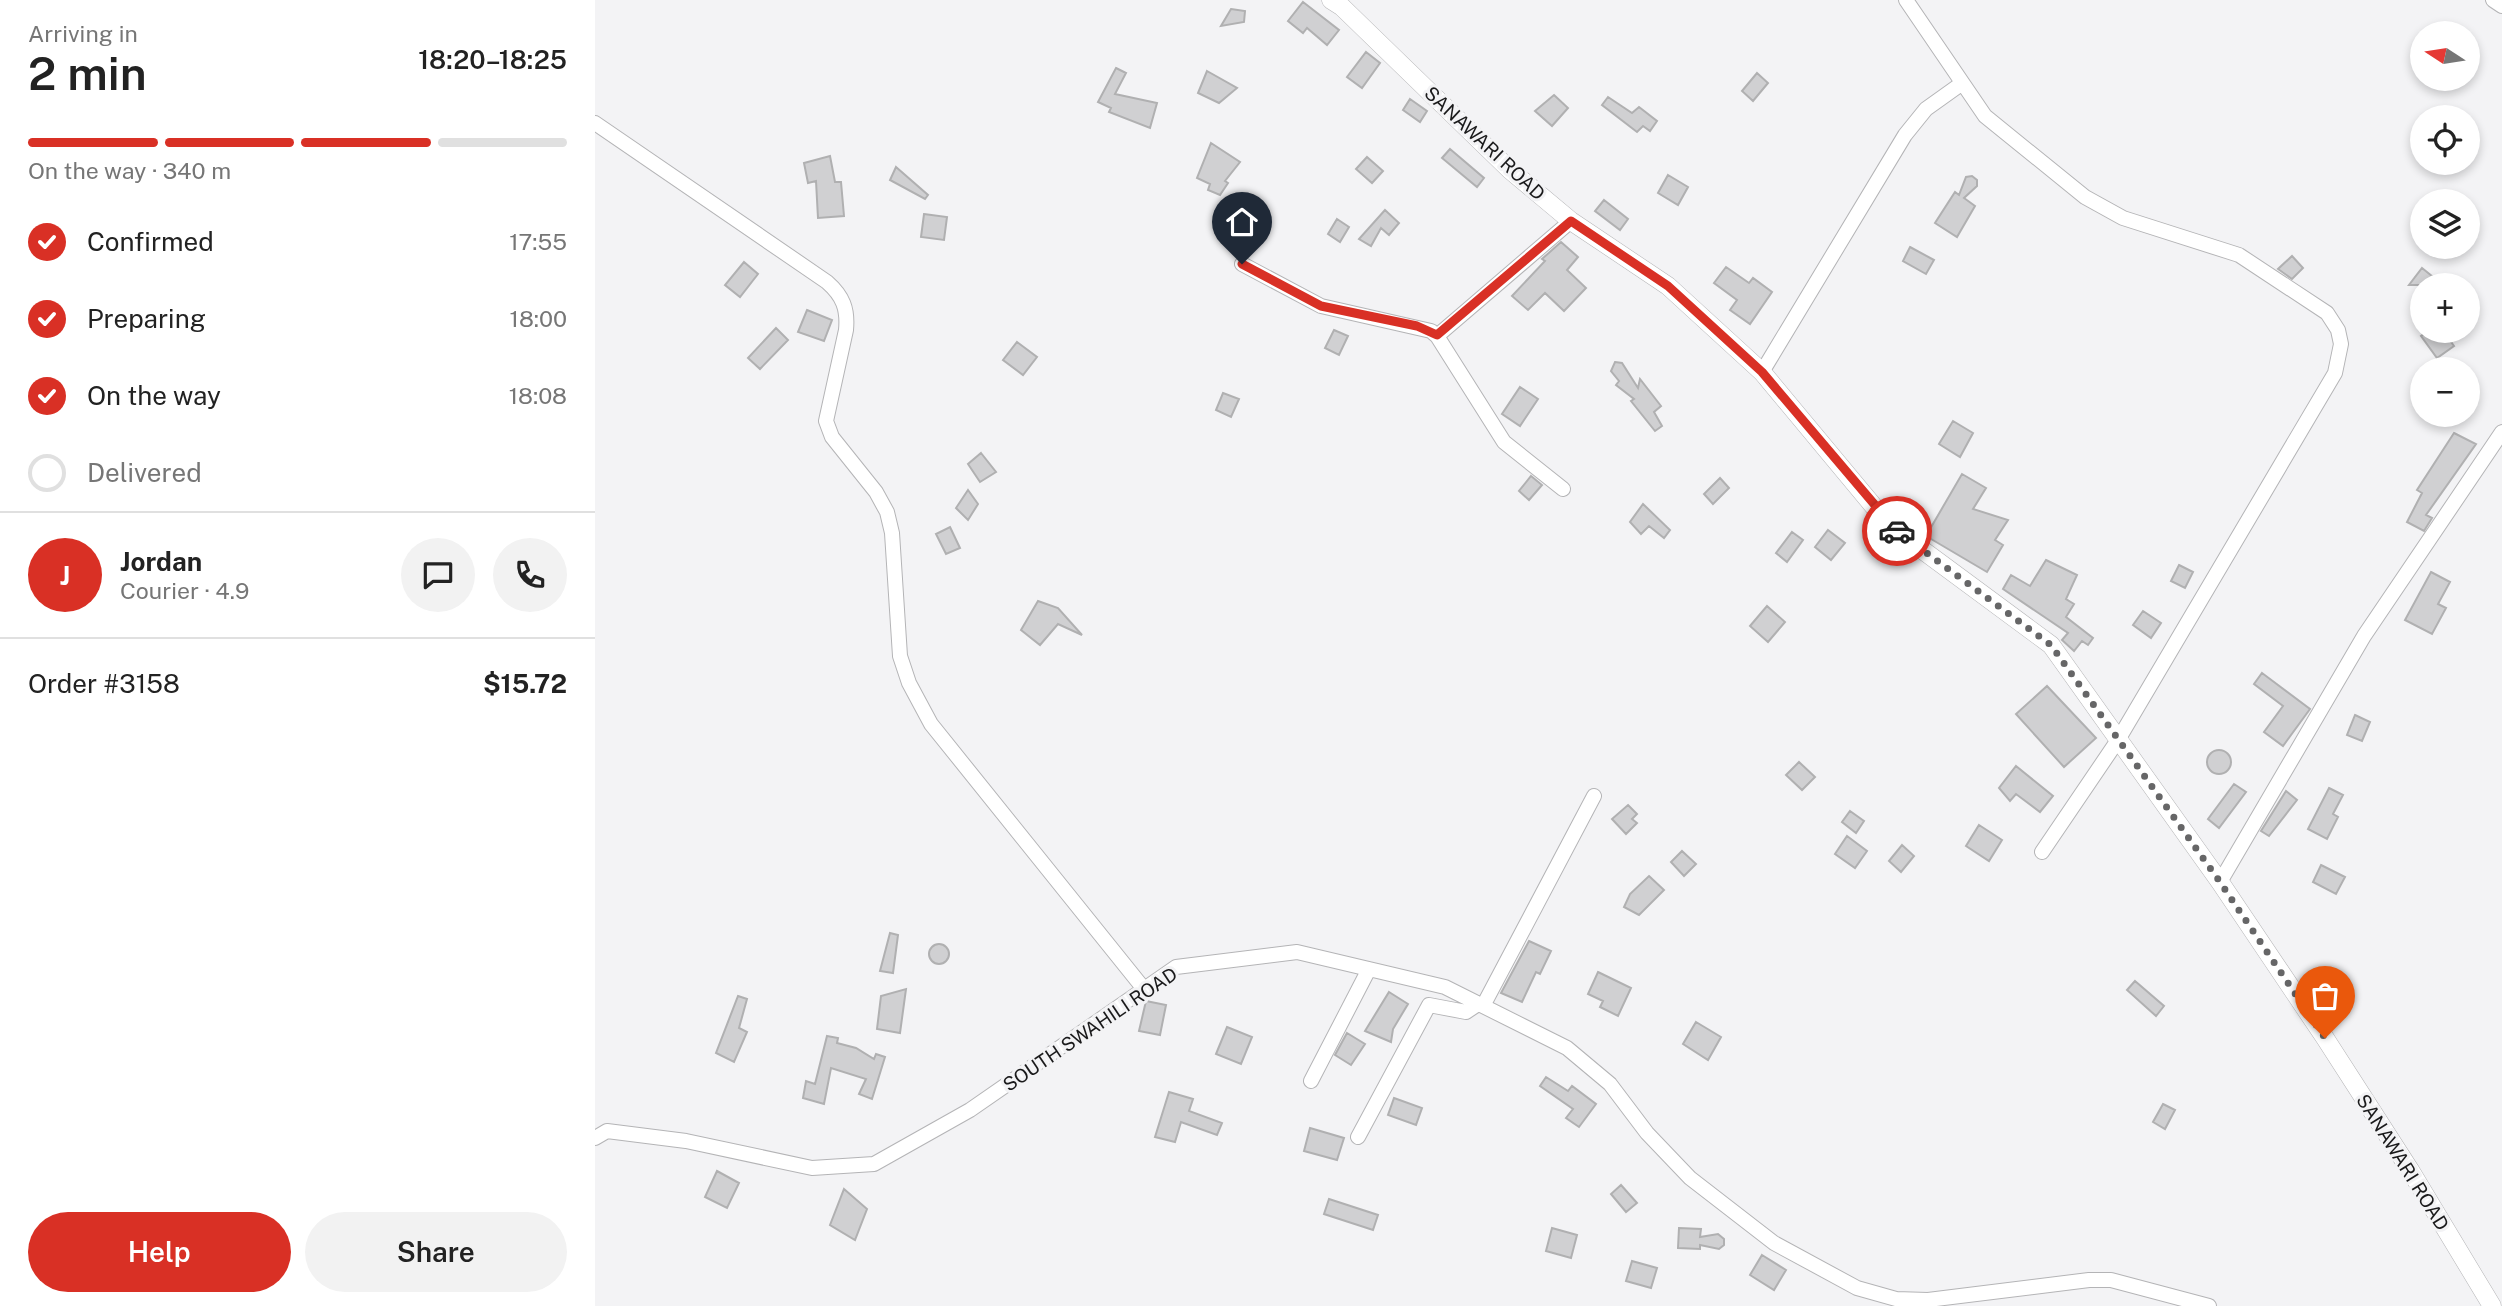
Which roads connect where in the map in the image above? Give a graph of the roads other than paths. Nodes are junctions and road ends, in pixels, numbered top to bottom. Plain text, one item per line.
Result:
1 (1331, 0) edge
2 (1906, 0) edge
3 (2493, 0) edge
4 (2502, 6) edge
5 (1961, 84) junction
6 (595, 123) edge
7 (1571, 221) junction
8 (1242, 264) dead end
9 (1437, 335) junction
10 (1762, 372) junction
11 (2502, 432) edge
12 (1563, 489) dead end
13 (2118, 740) junction
14 (1594, 796) dead end
15 (2042, 852) dead end
16 (2220, 882) junction
17 (1369, 969) junction
18 (1144, 989) junction
19 (1480, 1005) junction
20 (1311, 1081) dead end
21 (599, 1132) edge
22 (1358, 1137) dead end
23 (1928, 1303) edge
24 (2209, 1306) edge
25 (2492, 1306) edge

1 - 7 street, SANAWARI ROAD
2 - 5 street
3 - 4 street
5 - 10 street
5 - 13 street
6 - 18 street
7 - 9 street
7 - 10 street, SANAWARI ROAD
8 - 9 street
9 - 12 street
10 - 13 street, SANAWARI ROAD
11 - 16 street
13 - 15 street
13 - 16 street, SANAWARI ROAD
14 - 19 street
16 - 25 street, SANAWARI ROAD
17 - 18 street, SOUTH SWAHILI ROAD
17 - 19 street, SOUTH SWAHILI ROAD
17 - 20 street
18 - 21 street, SOUTH SWAHILI ROAD
19 - 22 street
19 - 23 street, SOUTH SWAHILI ROAD
23 - 24 street, SOUTH SWAHILI ROAD

